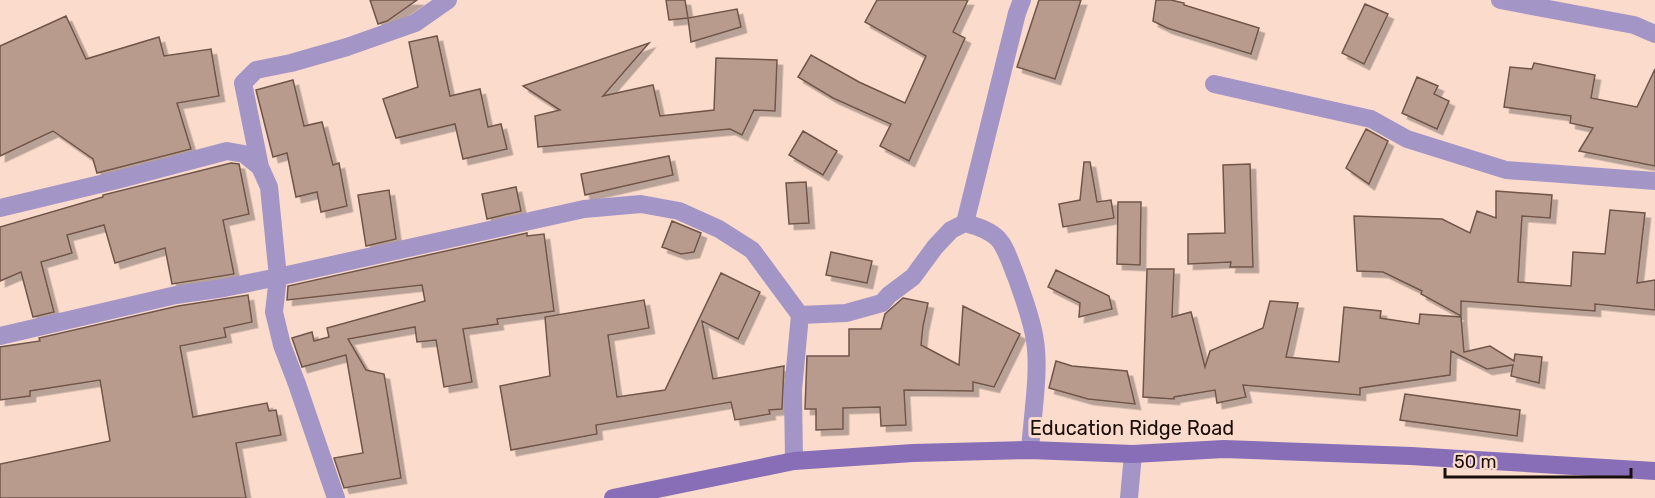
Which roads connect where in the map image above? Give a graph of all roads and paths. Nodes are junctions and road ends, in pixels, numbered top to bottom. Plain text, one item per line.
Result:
1 (448, 0) edge
2 (1022, 0) edge
3 (1500, 0) edge
4 (1655, 34) edge
5 (1214, 84) dead end
6 (260, 167) junction
7 (1655, 181) edge
8 (0, 208) edge
9 (965, 223) junction
10 (278, 277) junction
11 (800, 315) junction
12 (0, 336) edge
13 (1030, 450) junction
14 (1133, 454) junction
15 (794, 461) junction
16 (1655, 471) edge
17 (336, 498) edge
18 (613, 498) edge
19 (1130, 498) edge

1 - 6 street
2 - 9 street
3 - 4 street
5 - 7 street
6 - 8 street
6 - 10 street
9 - 11 street
9 - 13 street
10 - 11 street
10 - 12 street
10 - 17 street
11 - 15 street
13 - 14 main road, Education Ridge Road
13 - 15 main road, Education Ridge Road
14 - 16 main road, Education Ridge Road
14 - 19 street
15 - 18 main road, Education Ridge Road

